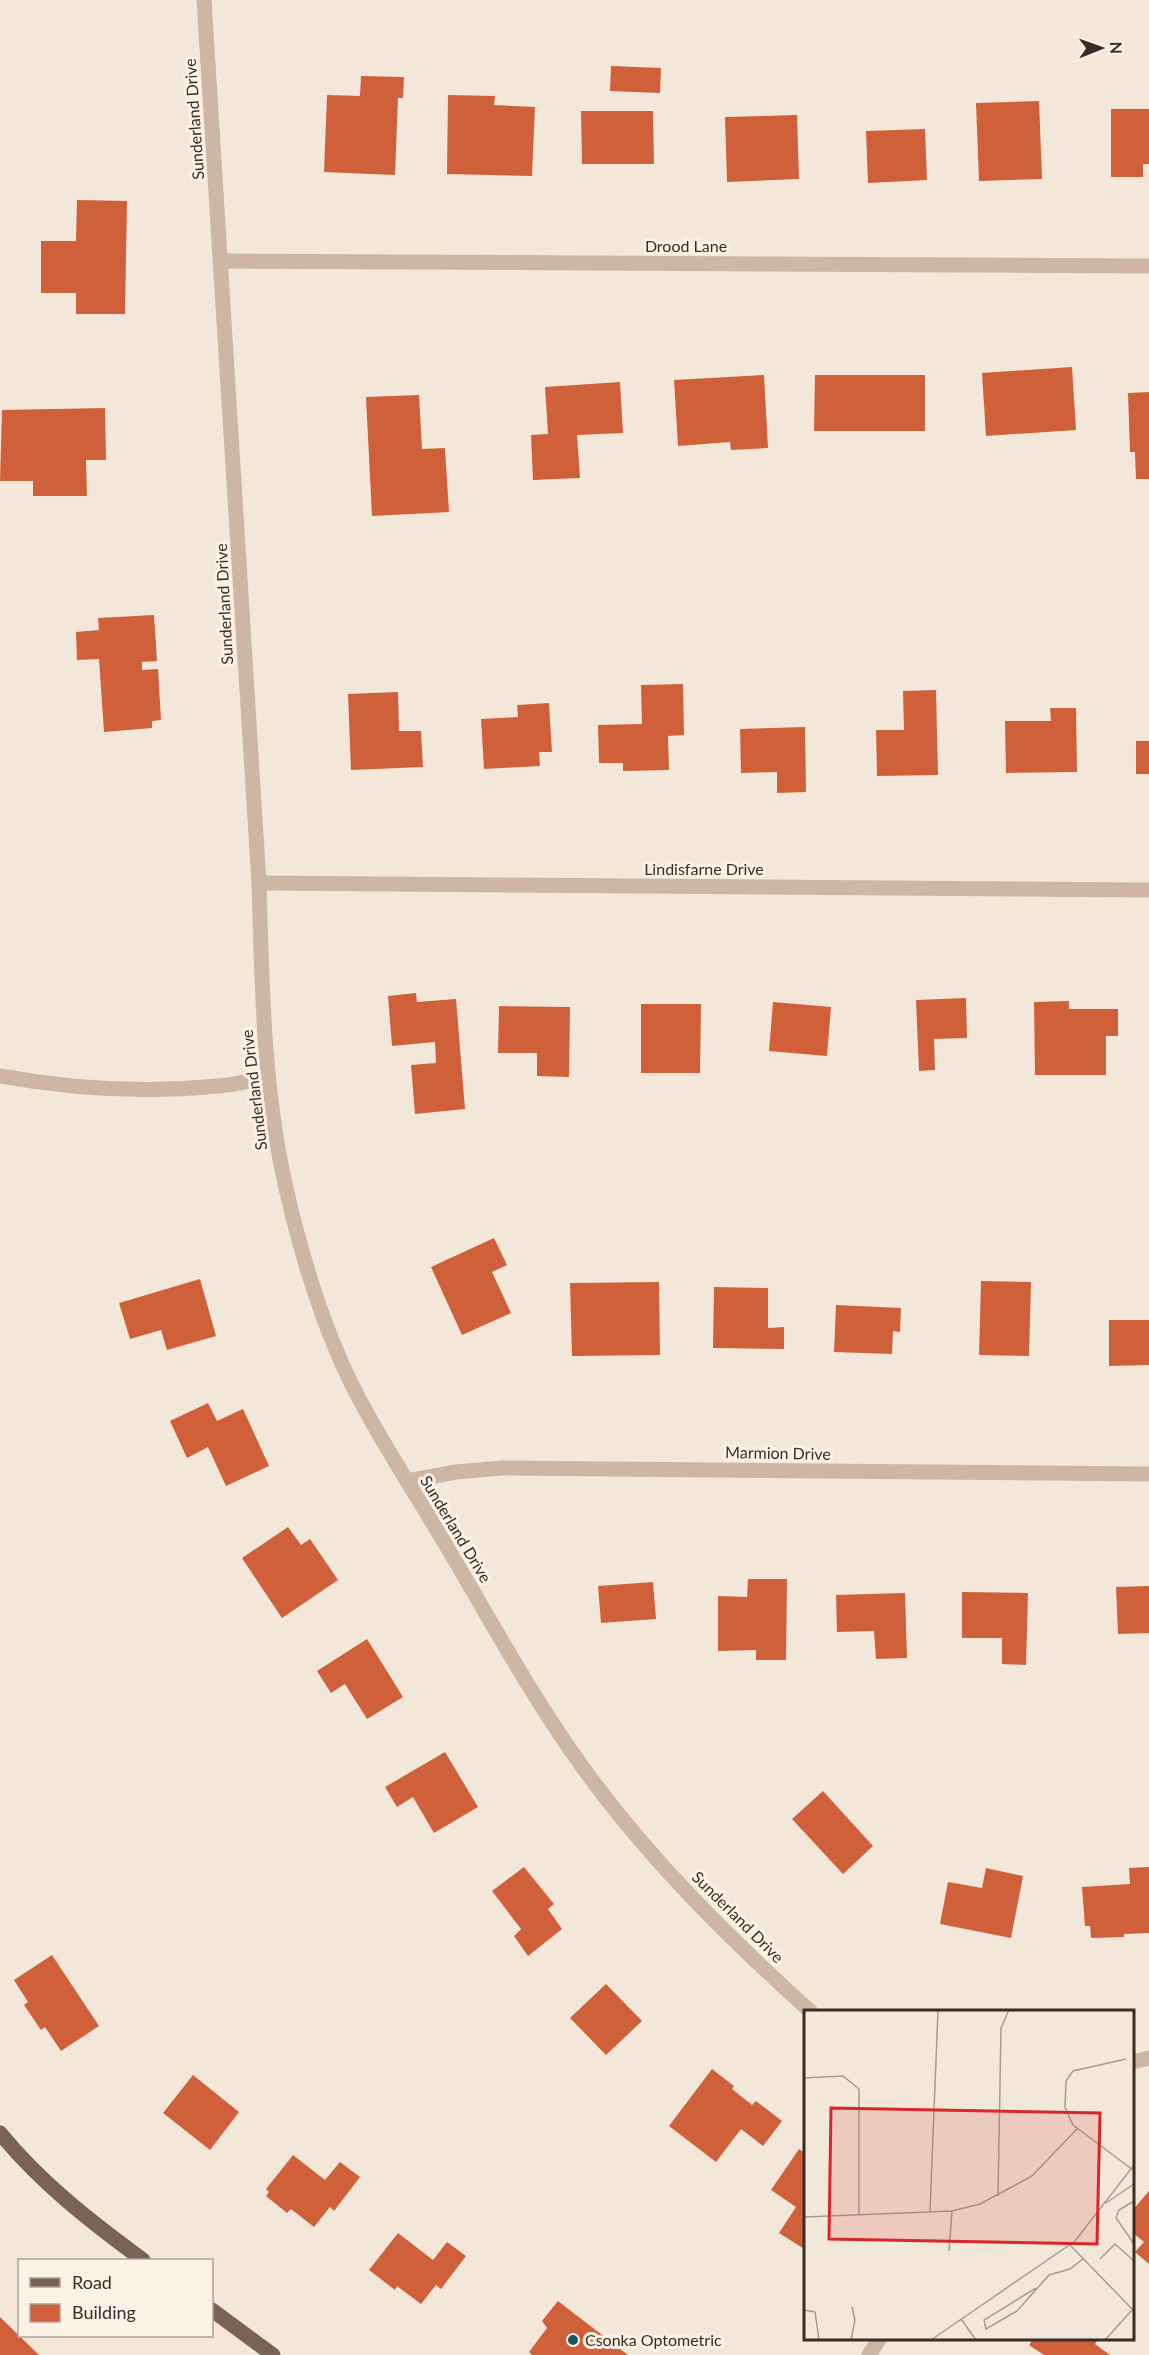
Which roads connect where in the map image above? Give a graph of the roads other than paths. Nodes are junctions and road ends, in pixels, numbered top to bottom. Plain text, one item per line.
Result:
1 (204, 0) edge
2 (222, 261) junction
3 (1149, 266) edge
4 (259, 883) junction
5 (1149, 890) edge
6 (0, 1076) edge
7 (268, 1077) junction
8 (1149, 1474) edge
9 (407, 1481) junction
10 (809, 2010) edge
11 (1149, 2058) edge
12 (1134, 2062) edge
13 (0, 2133) edge
14 (142, 2259) edge
15 (213, 2311) edge
16 (879, 2340) edge
17 (273, 2355) edge
18 (869, 2355) edge

1 - 2 street, Sunderland Drive
2 - 3 street, Drood Lane
2 - 4 street, Sunderland Drive
4 - 5 street, Lindisfarne Drive
4 - 7 street, Sunderland Drive
6 - 7 street
7 - 9 street, Sunderland Drive
8 - 9 street, Marmion Drive
9 - 10 street, Sunderland Drive
11 - 12 street
13 - 14 main road
15 - 17 main road
16 - 18 street

